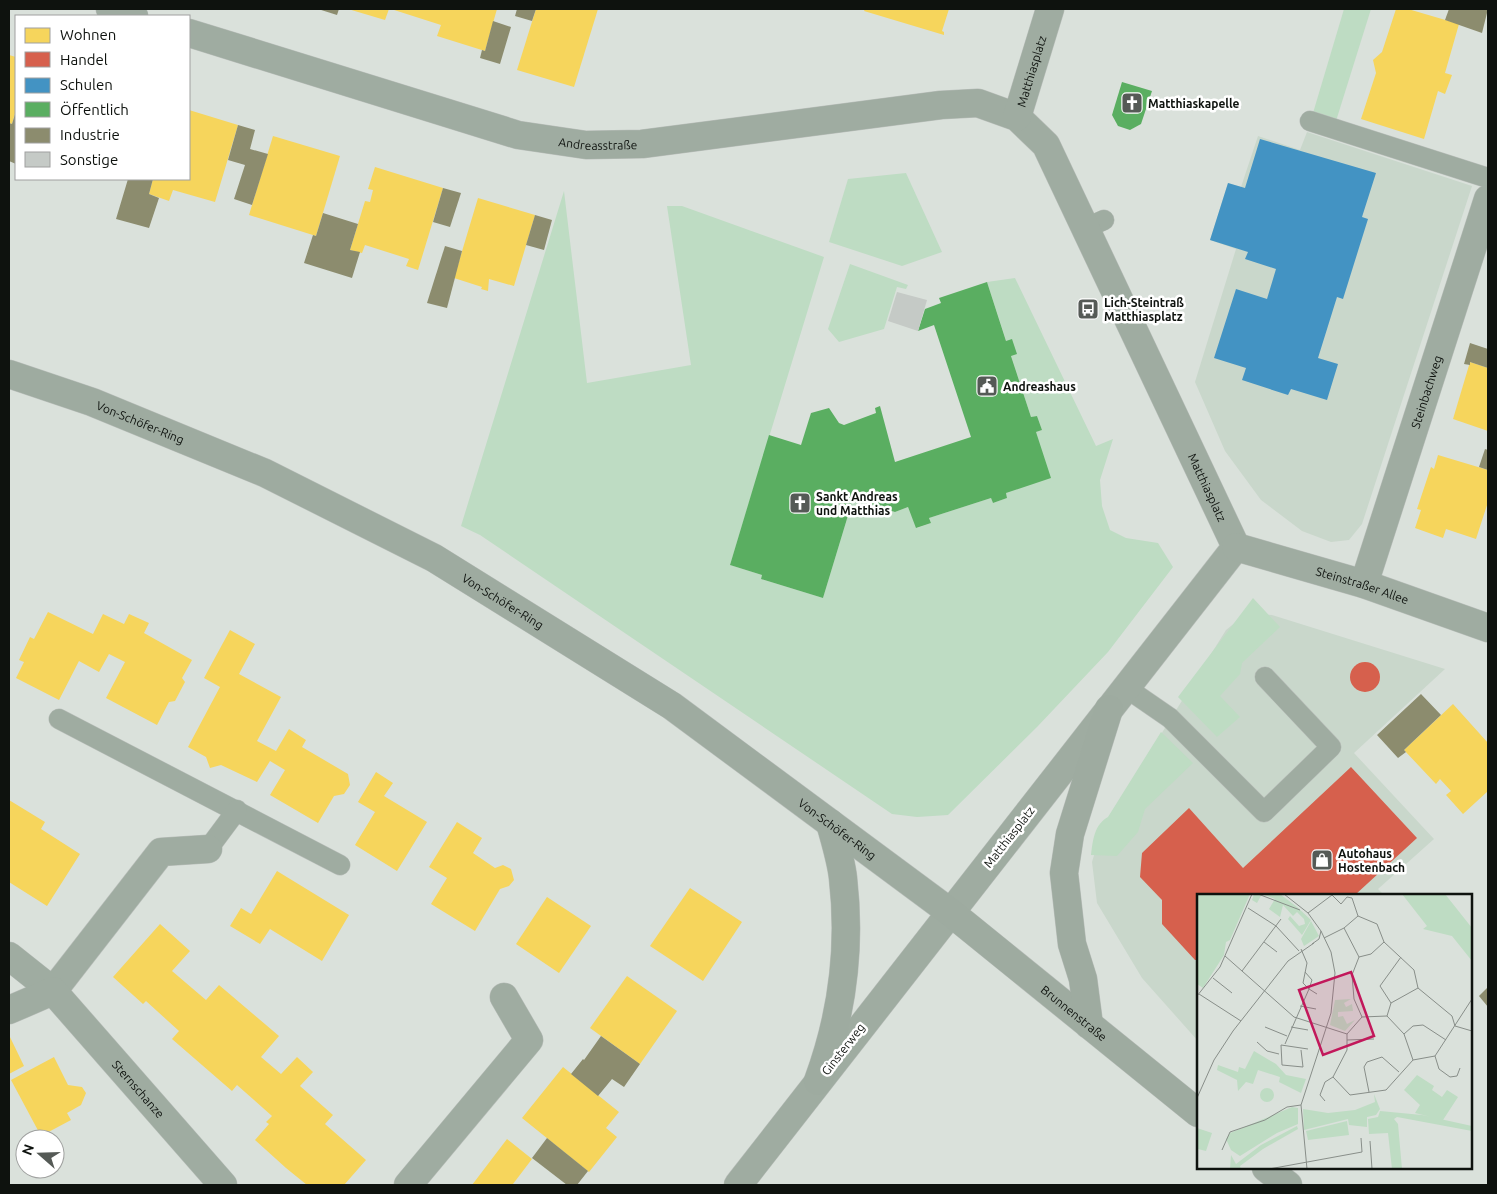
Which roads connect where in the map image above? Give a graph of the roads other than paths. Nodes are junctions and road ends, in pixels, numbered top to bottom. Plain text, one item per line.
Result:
1 (110, 9) edge
2 (1050, 9) edge
3 (131, 15) edge
4 (190, 33) edge
5 (1017, 117) junction
6 (1310, 121) dead end
7 (1488, 178) edge
8 (1488, 199) edge
9 (9, 374) edge
10 (1236, 547) junction
11 (1364, 584) junction
12 (1488, 628) edge
13 (1265, 677) dead end
14 (1125, 688) junction
15 (1109, 709) junction
16 (59, 719) dead end
17 (237, 810) junction
18 (830, 822) junction
19 (208, 849) joint
20 (340, 865) dead end
21 (950, 912) junction
22 (9, 956) edge
23 (53, 991) junction
24 (504, 997) dead end
25 (9, 1010) edge
26 (1090, 1025) junction
27 (818, 1081) junction
28 (1197, 1112) edge
29 (1267, 1169) edge
30 (223, 1185) edge
31 (408, 1185) edge
32 (738, 1185) edge
33 (1288, 1185) edge

1 - 3 street
2 - 5 street, Matthiasplatz
4 - 5 street, Andreasstraße
5 - 10 street, Matthiasplatz
6 - 7 lane
8 - 11 street, Steinbachweg
9 - 18 main road, Von-Schöfer-Ring
10 - 11 street, Steinstraßer Allee
10 - 14 street, Matthiasplatz
11 - 12 street, Steinstraßer Allee
13 - 14 lane
14 - 15 street, Matthiasplatz
15 - 21 street, Matthiasplatz
15 - 26 main road
16 - 17 lane
17 - 19 lane
17 - 20 lane
18 - 21 main road, Von-Schöfer-Ring
18 - 27 main road
19 - 23 street
21 - 26 main road, Brunnenstraße
21 - 27 street, Ginsterweg
22 - 23 street, Sternschanze
23 - 25 street
23 - 30 street, Sternschanze
24 - 31 street
26 - 28 main road, Brunnenstraße
27 - 32 street, Ginsterweg
29 - 33 main road

